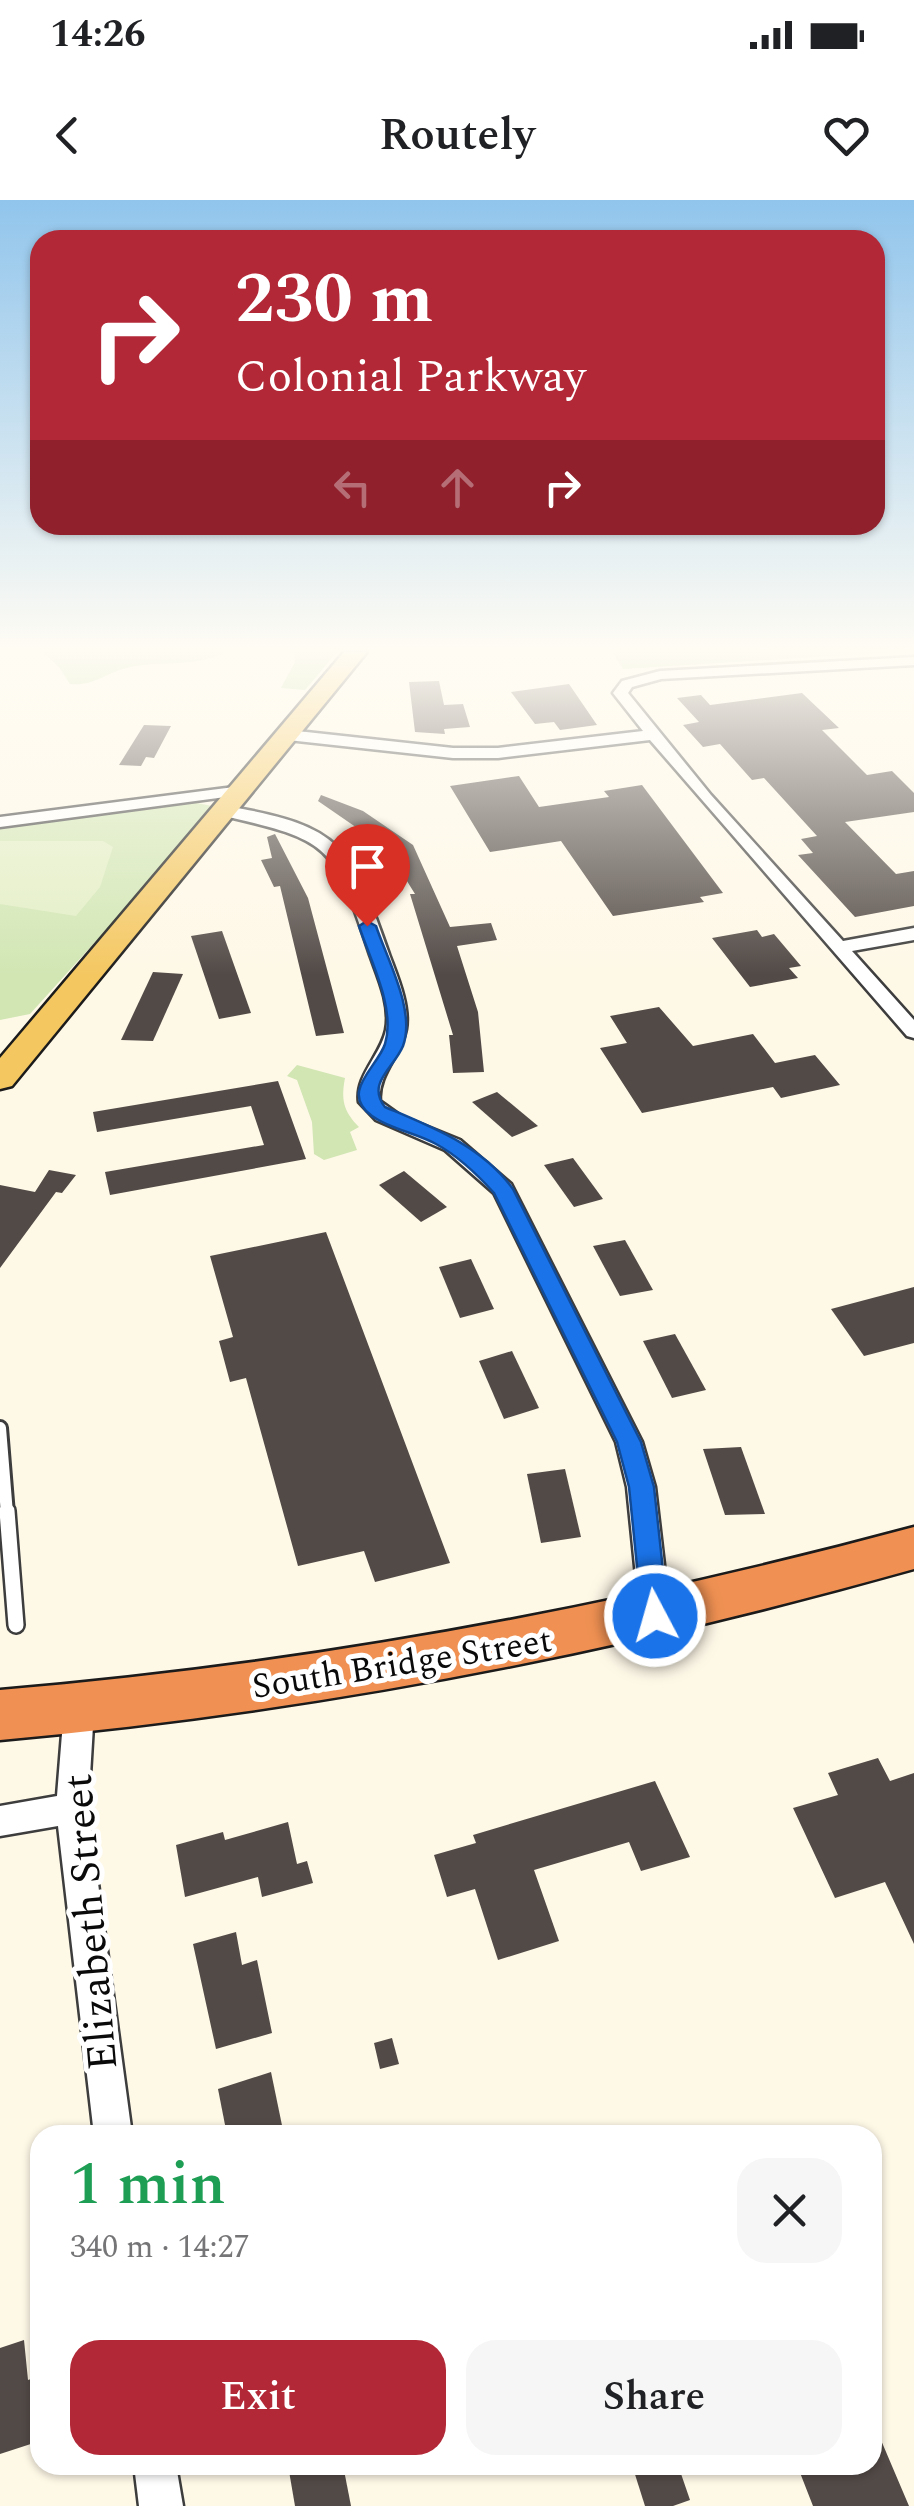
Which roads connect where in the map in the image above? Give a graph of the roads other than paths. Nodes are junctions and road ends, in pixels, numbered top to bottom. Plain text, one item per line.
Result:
1 (268, 760) edge
2 (672, 760) edge
3 (234, 801) junction
4 (0, 822) edge
5 (914, 934) edge
6 (838, 948) junction
7 (914, 1032) edge
8 (0, 1079) edge
9 (0, 1428) edge
10 (914, 1548) edge
11 (655, 1616) junction
12 (16, 1625) dead end
13 (80, 1709) junction
14 (0, 1715) edge
15 (72, 1809) junction
16 (0, 1821) edge
17 (111, 2125) edge
18 (157, 2475) edge
19 (161, 2506) edge

1 - 3 main road
2 - 6 street
3 - 4 street
3 - 8 main road
3 - 11 street
5 - 6 street
6 - 7 street
9 - 12 lane
10 - 11 highway, South Bridge Street
11 - 13 highway, South Bridge Street
13 - 14 highway, South Bridge Street
13 - 15 street, Elizabeth Street
15 - 16 street
15 - 17 street, Elizabeth Street
18 - 19 street

